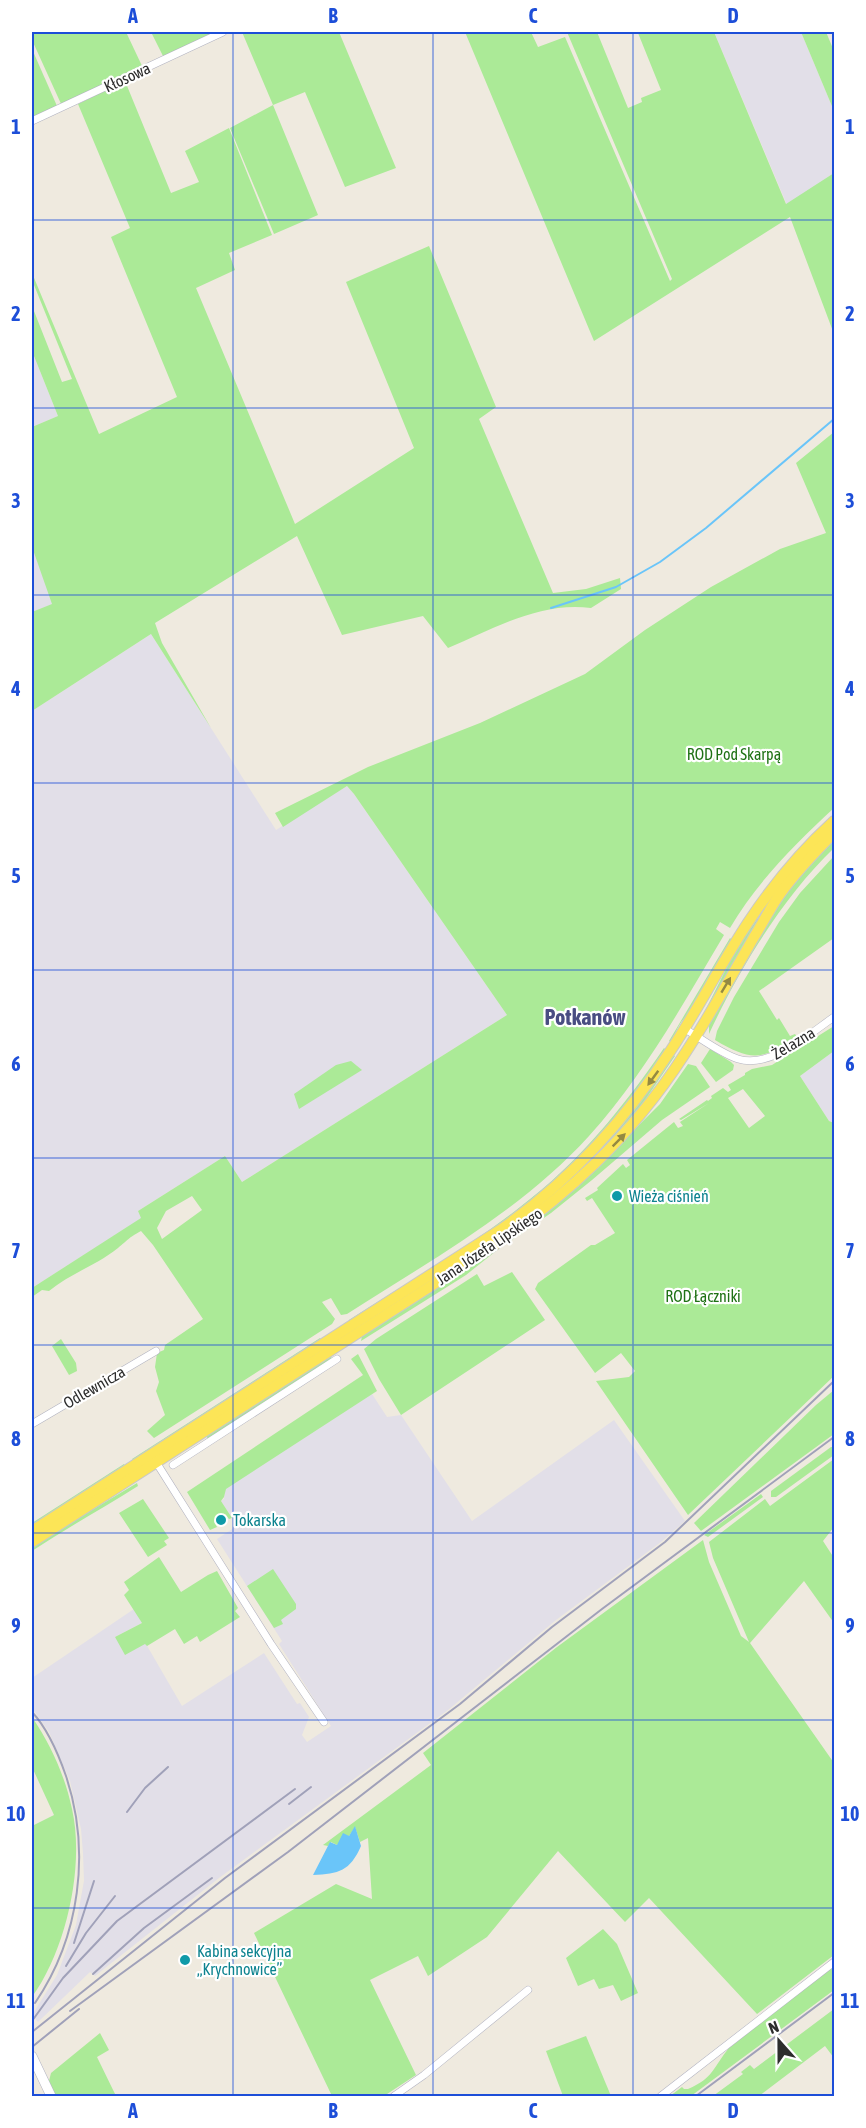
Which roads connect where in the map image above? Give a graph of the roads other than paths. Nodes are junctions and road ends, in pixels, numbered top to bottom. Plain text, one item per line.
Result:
1 (223, 32) edge
2 (32, 121) edge
3 (834, 821) edge
4 (834, 833) edge
5 (834, 1017) edge
6 (685, 1029) junction
7 (696, 1035) junction
8 (156, 1351) dead end
9 (337, 1359) dead end
10 (32, 1424) edge
11 (156, 1457) junction
12 (173, 1465) dead end
13 (32, 1531) edge
14 (32, 1542) edge
15 (324, 1722) dead end
16 (834, 1962) edge
17 (528, 1990) dead end
18 (32, 2056) edge
19 (51, 2097) edge
20 (394, 2097) edge
21 (661, 2097) edge

1 - 2 street, Kłosowa
3 - 6 main road, Jana Józefa Lipskiego
7 -> 4 main road, Jana Józefa Lipskiego
5 - 7 street, Żelazna
6 - 7 street, Żelazna
6 -> 11 main road, Jana Józefa Lipskiego
11 -> 7 main road, Jana Józefa Lipskiego
8 - 10 street, Odlewnicza
9 - 12 street
11 - 13 main road, Jana Józefa Lipskiego
11 - 14 main road, Jana Józefa Lipskiego
11 - 15 street
16 - 21 street
17 - 20 street
18 - 19 street

